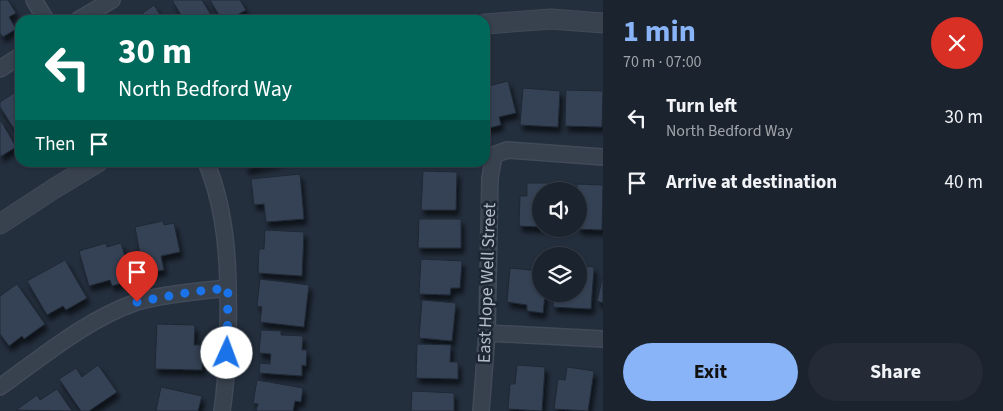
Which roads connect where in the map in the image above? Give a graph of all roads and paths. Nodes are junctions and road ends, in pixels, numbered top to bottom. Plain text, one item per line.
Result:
1 (34, 0) edge
2 (112, 0) edge
3 (43, 15) edge
4 (86, 15) edge
5 (603, 23) edge
6 (490, 24) edge
7 (15, 59) edge
8 (0, 69) edge
9 (603, 157) edge
10 (90, 167) edge
11 (208, 167) edge
12 (0, 224) edge
13 (228, 288) junction
14 (487, 333) junction
15 (603, 339) edge
16 (0, 387) edge
17 (222, 411) edge
18 (481, 411) edge

1 - 3 street
2 - 4 street
5 - 6 street
7 - 8 street
9 - 14 street, East Hope Well Street
10 - 12 street
11 - 13 street
13 - 16 street
13 - 17 street
14 - 15 street
14 - 18 street, East Hope Well Street

